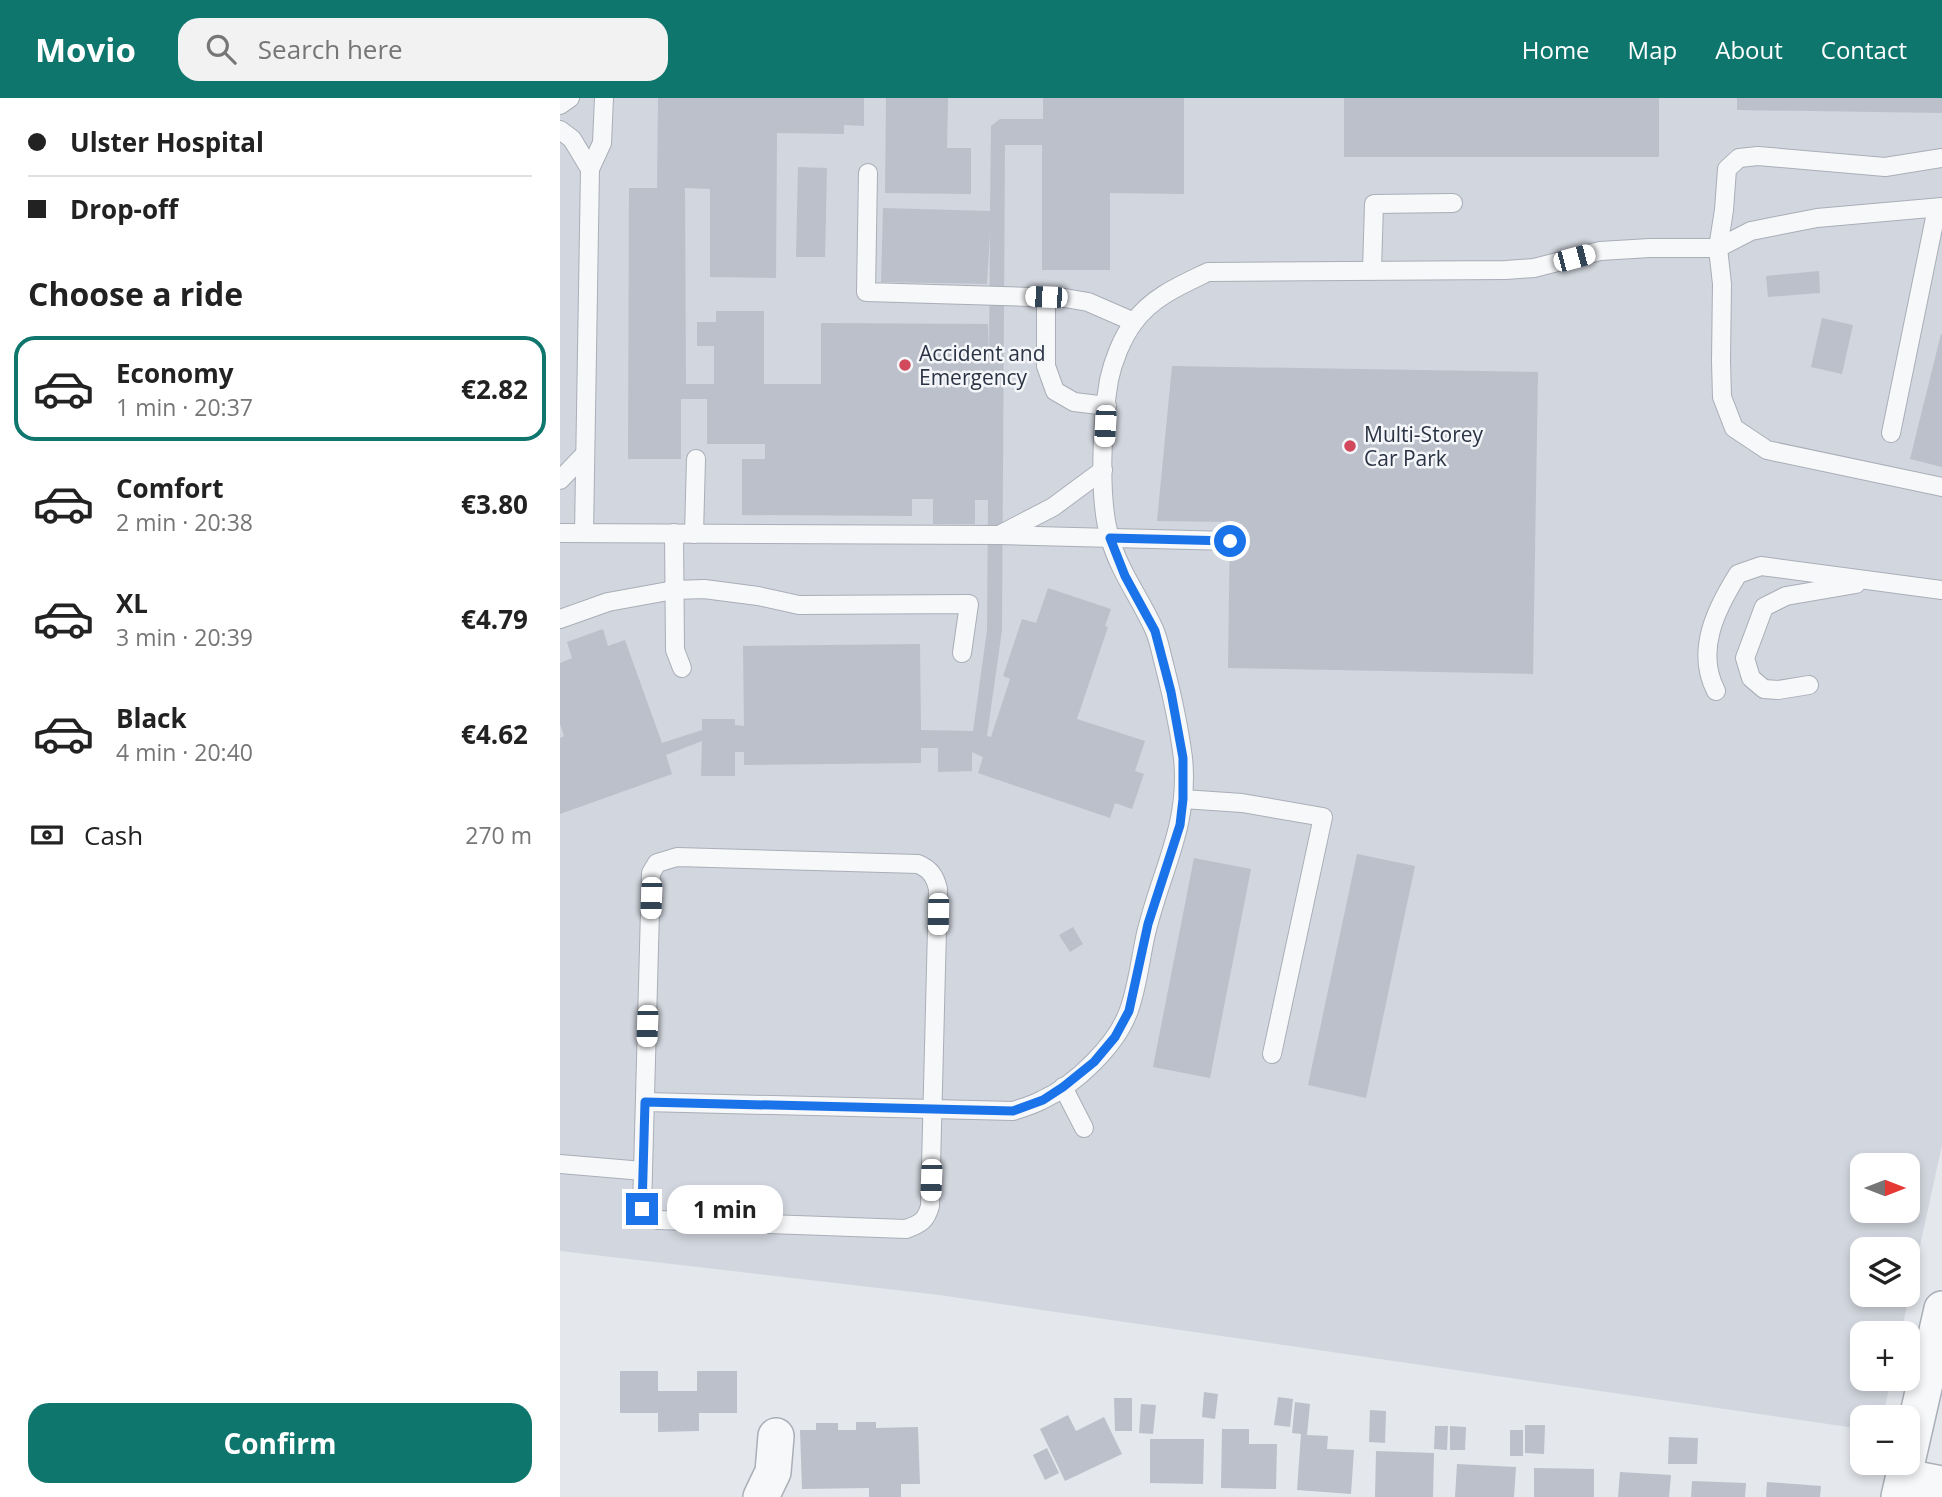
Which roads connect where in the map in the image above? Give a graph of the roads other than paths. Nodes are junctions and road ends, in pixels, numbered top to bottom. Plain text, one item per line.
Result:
1 (570, 98) edge
2 (604, 98) edge
3 (560, 104) edge
4 (560, 130) edge
5 (1942, 158) edge
6 (590, 169) junction
7 (867, 173) dead end
8 (1453, 203) dead end
9 (1939, 207) edge
10 (1718, 248) junction
11 (1372, 270) junction
12 (1046, 297) junction
13 (1134, 322) junction
14 (1107, 406) junction
15 (1891, 433) dead end
16 (585, 454) junction
17 (696, 459) dead end
18 (1103, 470) junction
19 (560, 480) edge
20 (1942, 487) edge
21 (560, 533) edge
22 (584, 533) junction
23 (674, 533) junction
24 (694, 534) junction
25 (998, 535) junction
26 (1110, 538) junction
27 (1230, 541) dead end
28 (1877, 581) junction
29 (674, 590) junction
30 (1942, 590) edge
31 (560, 619) edge
32 (962, 653) dead end
33 (682, 668) dead end
34 (1809, 685) dead end
35 (1716, 691) dead end
36 (1183, 799) junction
37 (1272, 1054) dead end
38 (1063, 1087) junction
39 (645, 1102) junction
40 (933, 1109) junction
41 (1084, 1128) dead end
42 (560, 1164) edge
43 (643, 1171) junction
44 (1942, 1309) edge
45 (776, 1436) dead end
46 (1942, 1484) edge
47 (1902, 1487) edge
48 (761, 1497) edge

1 - 3 lane
2 - 6 lane
4 - 6 lane
5 - 10 lane
6 - 16 lane
7 - 12 lane
8 - 11 lane
9 - 10 lane
9 - 15 lane
10 - 11 lane
10 - 20 lane
11 - 13 lane
12 - 13 lane
12 - 14 lane
13 - 14 lane
14 - 18 lane
16 - 19 lane
16 - 22 lane
17 - 24 lane
18 - 25 lane
18 - 26 lane
21 - 22 lane
22 - 23 lane
23 - 24 lane
23 - 29 lane
24 - 25 lane
25 - 26 lane
26 - 27 lane
26 - 36 lane
28 - 30 lane
28 - 34 lane
28 - 35 lane
29 - 31 lane
29 - 32 lane
29 - 33 lane
36 - 37 lane
36 - 38 lane
38 - 40 lane
38 - 41 lane
39 - 40 lane
39 - 40 lane
39 - 43 lane
40 - 43 lane
42 - 43 lane
44 - 47 street
45 - 48 street
46 - 47 street

